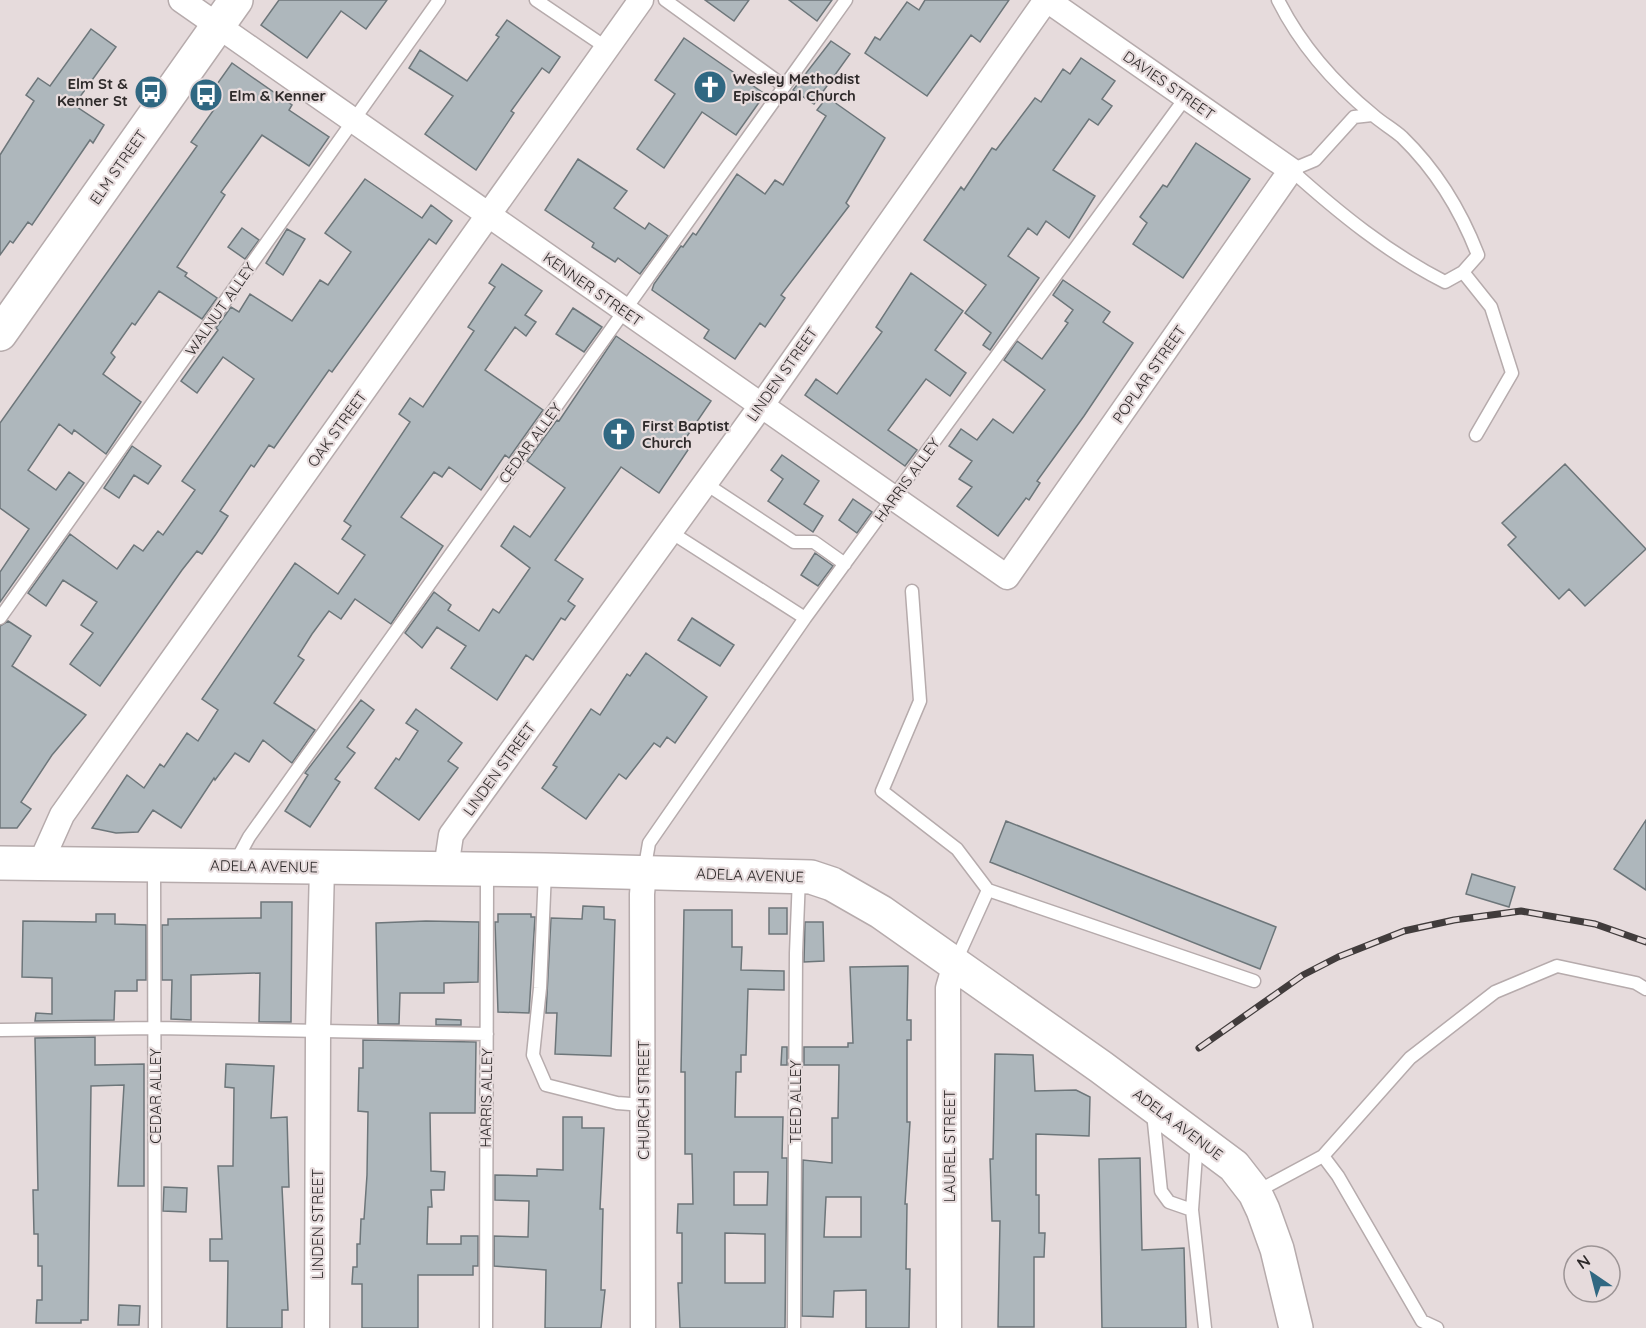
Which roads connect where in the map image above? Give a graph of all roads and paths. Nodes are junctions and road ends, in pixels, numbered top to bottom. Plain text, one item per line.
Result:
1 (181, 0) edge
2 (439, 0) edge
3 (536, 0) edge
4 (641, 0) edge
5 (665, 0) edge
6 (846, 0) edge
7 (1046, 0) edge
8 (1278, 0) edge
9 (227, 13) edge
10 (607, 48) junction
11 (784, 86) junction
12 (1186, 96) junction
13 (1372, 115) junction
14 (353, 122) junction
15 (1292, 171) junction
16 (489, 216) junction
17 (1463, 272) junction
18 (624, 310) junction
19 (0, 334) edge
20 (760, 406) junction
21 (1476, 435) dead end
22 (704, 482) junction
23 (894, 499) junction
24 (669, 531) junction
25 (845, 564) junction
26 (1007, 577) joint
27 (912, 591) dead end
28 (0, 618) edge
29 (805, 618) junction
30 (41, 862) junction
31 (0, 863) edge
32 (154, 865) junction
33 (233, 865) junction
34 (322, 867) junction
35 (446, 868) junction
36 (487, 869) junction
37 (545, 870) junction
38 (644, 872) junction
39 (799, 876) junction
40 (988, 890) junction
41 (954, 964) junction
42 (1254, 981) dead end
43 (1646, 989) edge
44 (156, 1028) junction
45 (0, 1029) edge
46 (318, 1031) junction
47 (487, 1034) junction
48 (1151, 1103) junction
49 (644, 1106) junction
50 (1197, 1137) junction
51 (1323, 1156) junction
52 (1255, 1192) junction
53 (1192, 1210) junction
54 (155, 1328) edge
55 (317, 1328) edge
56 (486, 1328) edge
57 (643, 1328) edge
58 (794, 1328) edge
59 (950, 1328) edge
60 (1205, 1328) edge
61 (1296, 1328) edge
62 (1437, 1328) edge

1 - 9 street, KENNER STREET
2 - 14 lane, WALNUT ALLEY
3 - 10 lane
4 - 10 street, OAK STREET
5 - 11 lane
6 - 11 lane, CEDAR ALLEY
7 - 12 street, DAVIES STREET
7 - 20 street, LINDEN STREET
8 - 13 lane
9 - 14 street, KENNER STREET
9 - 19 street, ELM STREET
10 - 16 street, OAK STREET
11 - 18 lane, CEDAR ALLEY
12 - 15 street, DAVIES STREET
12 - 23 lane, HARRIS ALLEY
13 - 15 lane
13 - 17 lane
14 - 16 street, KENNER STREET
14 - 28 lane, WALNUT ALLEY
15 - 17 lane
15 - 26 street, POPLAR STREET
16 - 18 street, KENNER STREET
16 - 30 street, OAK STREET
17 - 21 lane
18 - 20 street, KENNER STREET
18 - 33 lane, CEDAR ALLEY
20 - 22 street, LINDEN STREET
20 - 23 street, KENNER STREET
22 - 24 street, LINDEN STREET
22 - 25 lane
23 - 25 lane, HARRIS ALLEY
23 - 26 street, KENNER STREET
24 - 29 lane
24 - 35 street, LINDEN STREET
25 - 29 lane, HARRIS ALLEY
27 - 40 lane
29 - 38 lane, HARRIS ALLEY
30 - 31 street, ADELA AVENUE
30 - 32 street, ADELA AVENUE
32 - 33 street, ADELA AVENUE
32 - 44 lane, CEDAR ALLEY
33 - 34 street, ADELA AVENUE
34 - 35 street, ADELA AVENUE
34 - 46 street, LINDEN STREET
35 - 36 street, ADELA AVENUE
36 - 37 street, ADELA AVENUE
36 - 47 lane, HARRIS ALLEY
37 - 38 street, ADELA AVENUE
37 - 49 lane
38 - 39 street, ADELA AVENUE
38 - 49 street, CHURCH STREET
39 - 41 street, ADELA AVENUE
39 - 58 lane, TEED ALLEY
40 - 41 lane
40 - 42 lane
41 - 48 street, ADELA AVENUE
41 - 59 street, LAUREL STREET
43 - 51 lane
44 - 45 lane
44 - 46 lane
44 - 54 lane, CEDAR ALLEY
46 - 47 lane
46 - 55 street, LINDEN STREET
47 - 56 lane, HARRIS ALLEY
48 - 50 street, ADELA AVENUE
48 - 53 lane
49 - 57 street, CHURCH STREET
50 - 52 street, ADELA AVENUE
50 - 53 lane
51 - 52 lane
51 - 62 lane
52 - 61 street, ADELA AVENUE
53 - 60 lane

